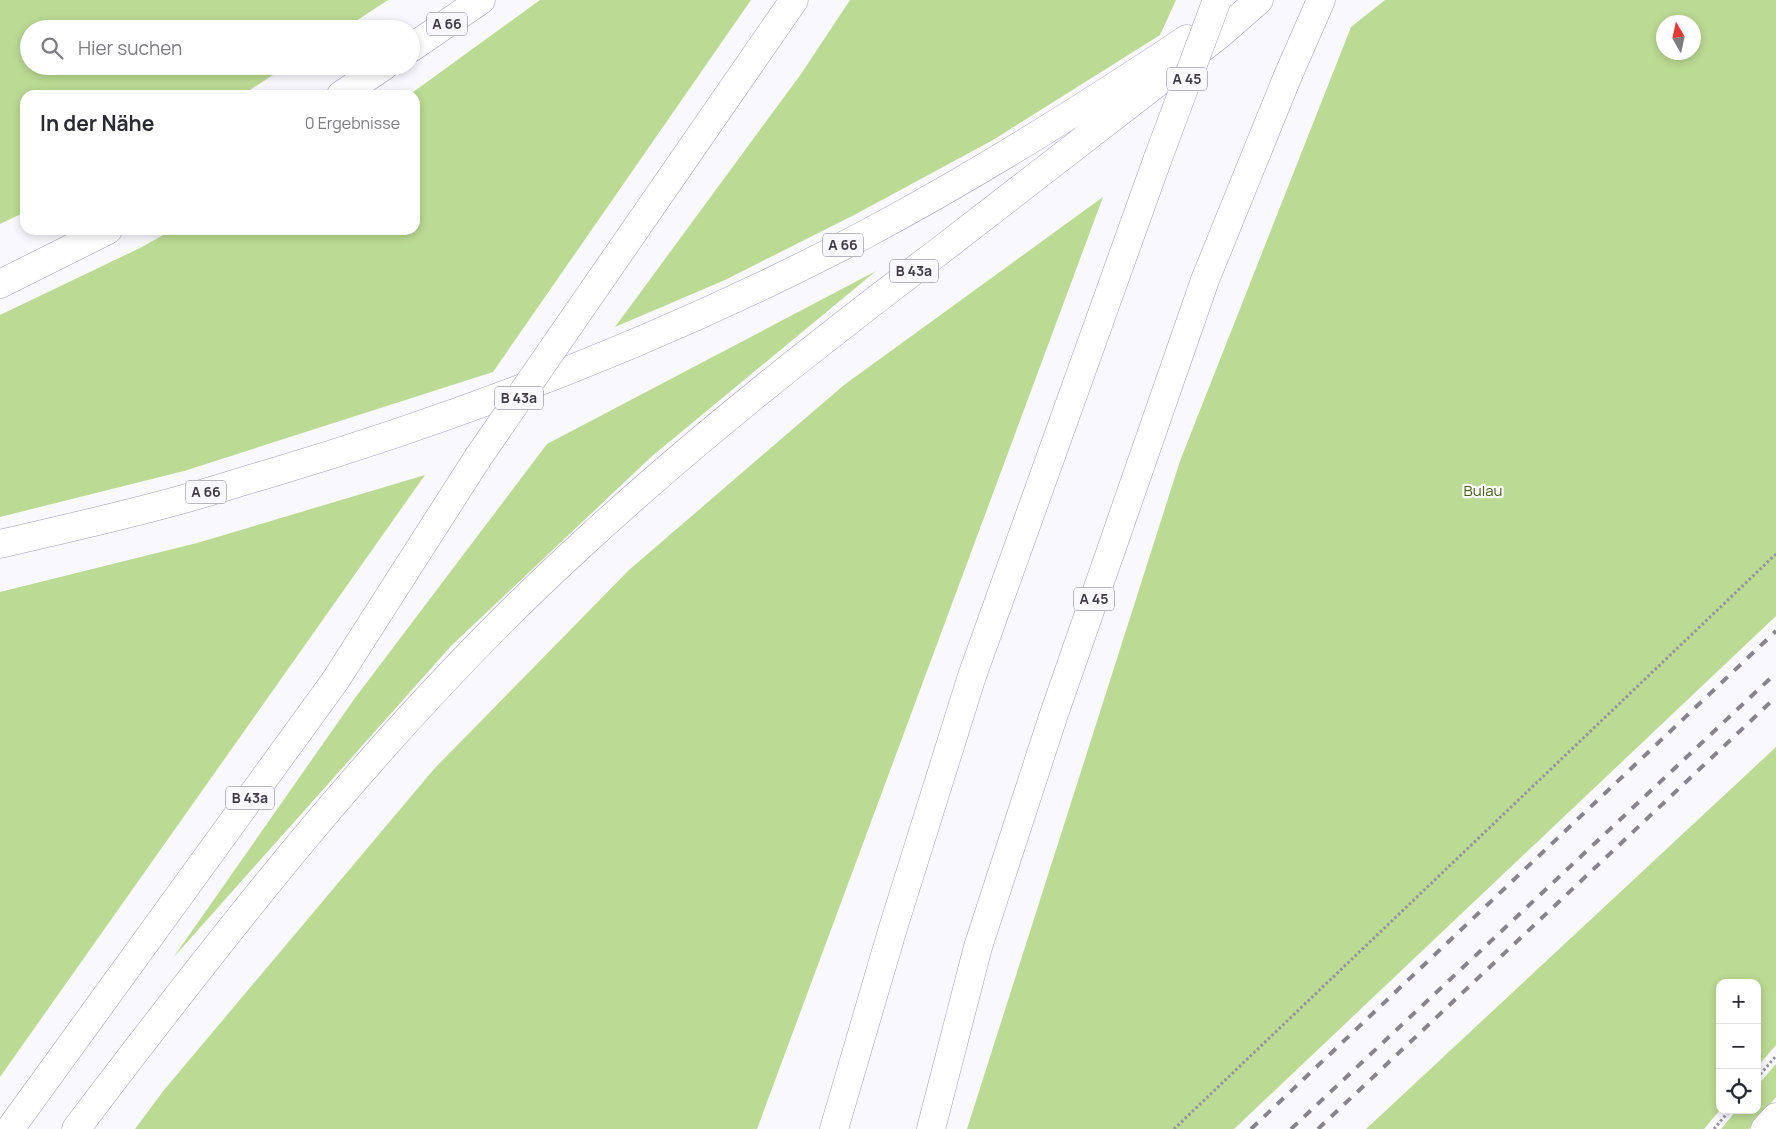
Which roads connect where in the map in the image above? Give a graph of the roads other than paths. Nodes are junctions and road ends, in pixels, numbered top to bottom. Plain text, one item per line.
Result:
1 (481, 0) edge
2 (794, 0) edge
3 (1217, 0) edge
4 (1246, 0) edge
5 (1259, 0) edge
6 (1321, 0) edge
7 (420, 42) edge
8 (371, 75) edge
9 (348, 90) edge
10 (98, 235) edge
11 (0, 284) edge
12 (0, 544) edge
13 (1776, 1117) edge
14 (10, 1129) edge
15 (76, 1129) edge
16 (834, 1129) edge
17 (931, 1129) edge
18 (1766, 1129) edge

1 - 7 main road, A 66
2 - 14 main road, B 43a, bridge
3 - 16 main road, A 45, bridge
4 - 12 main road, A 66
5 - 15 main road, B 43a
6 - 17 main road, A 45
8 - 9 main road
10 - 11 main road
13 - 18 main road

